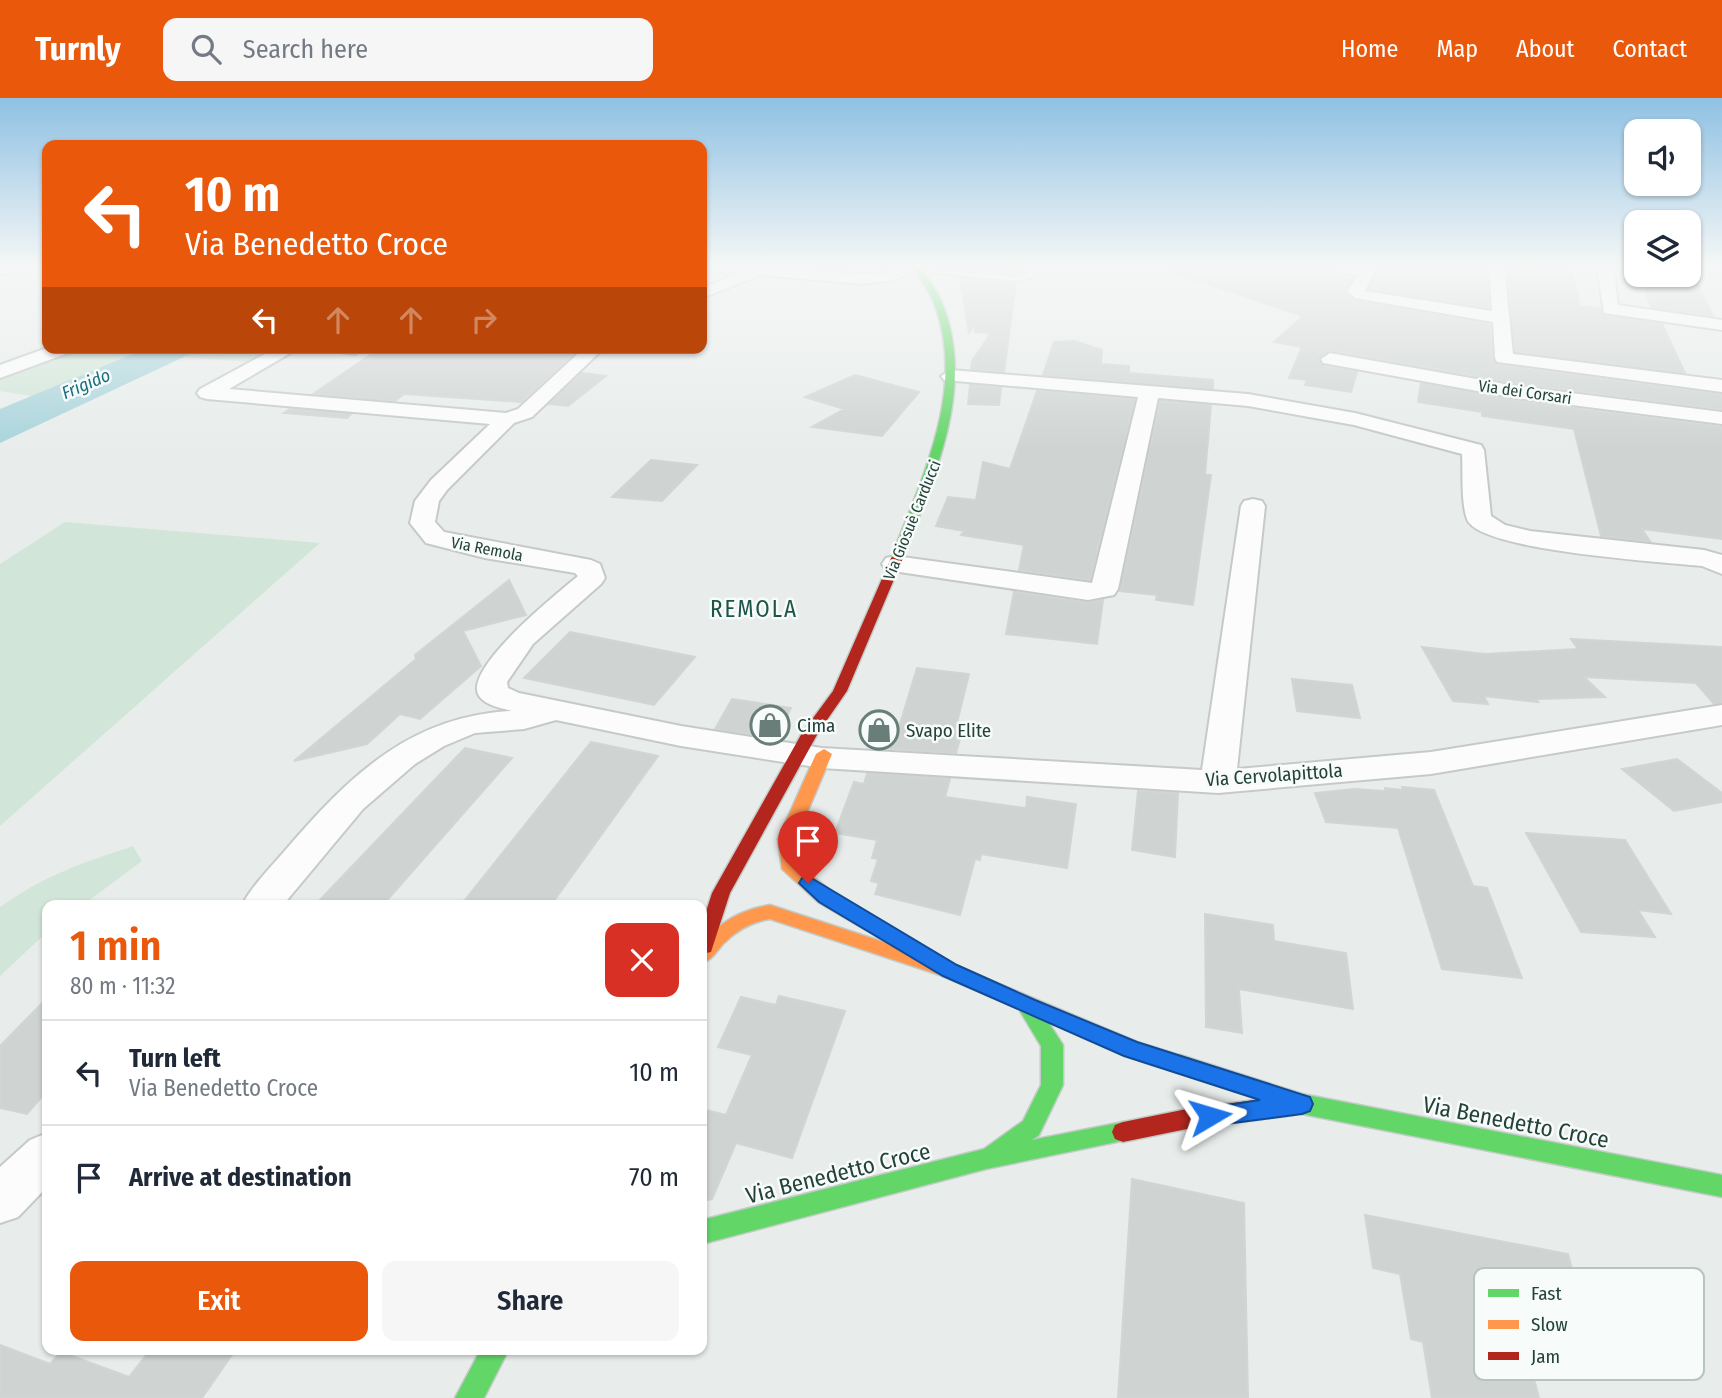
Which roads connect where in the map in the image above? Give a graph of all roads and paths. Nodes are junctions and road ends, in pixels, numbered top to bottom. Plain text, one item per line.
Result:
1 (948, 327) edge
2 (1502, 327) edge
3 (49, 354) edge
4 (279, 354) edge
5 (588, 354) edge
6 (1330, 359) dead end
7 (0, 372) edge
8 (951, 376) junction
9 (1722, 386) edge
10 (1142, 391) junction
11 (1722, 418) edge
12 (508, 419) junction
13 (1253, 506) dead end
14 (895, 564) junction
15 (1722, 566) edge
16 (840, 691) junction
17 (555, 710) junction
18 (1722, 715) edge
19 (822, 745) junction
20 (1218, 782) junction
21 (791, 869) joint
22 (265, 900) edge
23 (731, 922) joint
24 (707, 939) edge
25 (707, 949) edge
26 (950, 971) junction
27 (1027, 1006) junction
28 (1302, 1104) junction
29 (986, 1158) junction
30 (42, 1160) edge
31 (1722, 1186) edge
32 (0, 1200) edge
33 (707, 1231) edge
34 (493, 1355) edge
35 (469, 1398) edge

1 - 8 main road, Via Giosuè Carducci
2 - 9 street, Via dei Corsari
3 - 7 street
4 - 12 street
5 - 12 street
6 - 11 street, Via dei Corsari
8 - 10 street
8 - 14 main road, Via Giosuè Carducci
10 - 14 street
10 - 15 street
12 - 17 street, Via Remola
13 - 20 street
14 - 16 main road, Via Giosuè Carducci
16 - 19 main road, Via Giosuè Carducci
16 - 19 main road, Via Giosuè Carducci
17 - 19 street, Via Remola
17 - 22 street
18 - 20 street, Via Cervolapittola
19 - 20 street, Via Cervolapittola
19 - 21 main road, Via Giosuè Carducci
19 - 24 main road, Via Giosuè Carducci
21 - 26 main road, Via Benedetto Croce
23 - 25 main road, Via Giosuè Carducci
23 - 26 main road, Via Benedetto Croce
26 - 27 main road, Via Benedetto Croce
27 - 28 main road, Via Benedetto Croce
27 - 29 main road, Via Benedetto Croce
28 - 29 main road, Via Benedetto Croce
28 - 31 main road, Via Benedetto Croce
29 - 33 main road, Via Benedetto Croce
30 - 32 street
34 - 35 main road

